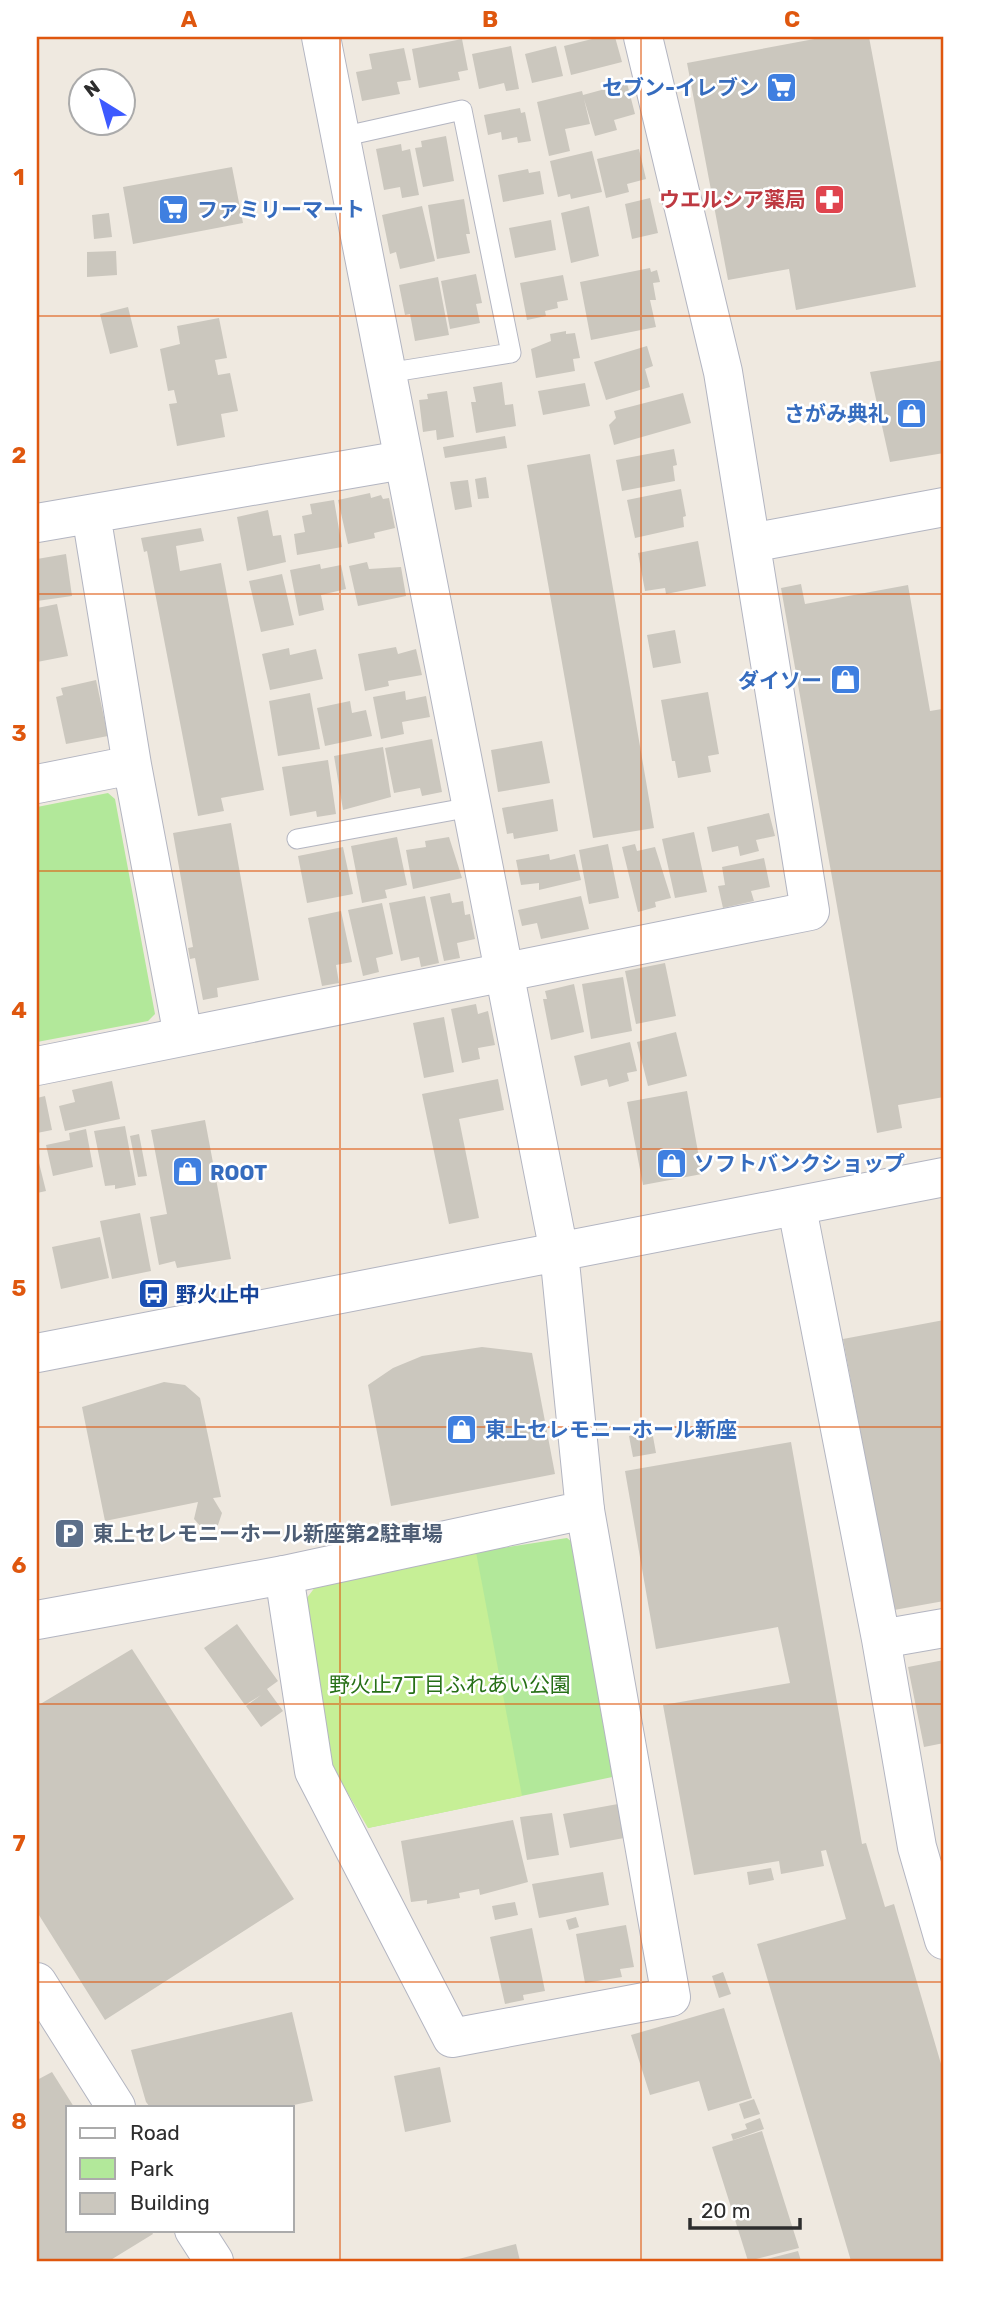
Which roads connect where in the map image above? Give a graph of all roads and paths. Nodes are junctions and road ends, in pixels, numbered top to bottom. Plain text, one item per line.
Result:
1 (321, 37) edge
2 (643, 37) edge
3 (341, 137) junction
4 (387, 373) junction
5 (403, 460) junction
6 (944, 507) edge
7 (91, 513) junction
8 (37, 523) edge
9 (751, 543) junction
10 (132, 765) junction
11 (37, 784) edge
12 (471, 807) junction
13 (297, 839) dead end
14 (504, 973) junction
15 (183, 1036) junction
16 (37, 1066) edge
17 (944, 1177) edge
18 (797, 1208) junction
19 (559, 1252) junction
20 (37, 1353) edge
21 (585, 1510) junction
22 (285, 1575) junction
23 (37, 1620) edge
24 (944, 1628) edge
25 (881, 1639) junction
26 (944, 1940) edge
27 (37, 1982) edge
28 (115, 2106) edge
29 (195, 2232) edge
30 (214, 2261) edge

1 - 3 street
2 - 9 street
3 - 4 street
3 - 4 lane
4 - 5 street
5 - 7 street
5 - 12 street
6 - 9 street
7 - 8 street
7 - 10 street
9 - 14 street
10 - 11 street
10 - 15 street
12 - 13 lane
12 - 14 street
14 - 15 street
14 - 19 street
15 - 16 street
17 - 18 street
18 - 19 street
18 - 25 street
19 - 20 street
19 - 21 street
21 - 22 street
21 - 22 street
22 - 23 street
24 - 25 street
25 - 26 street
27 - 28 street
29 - 30 street

